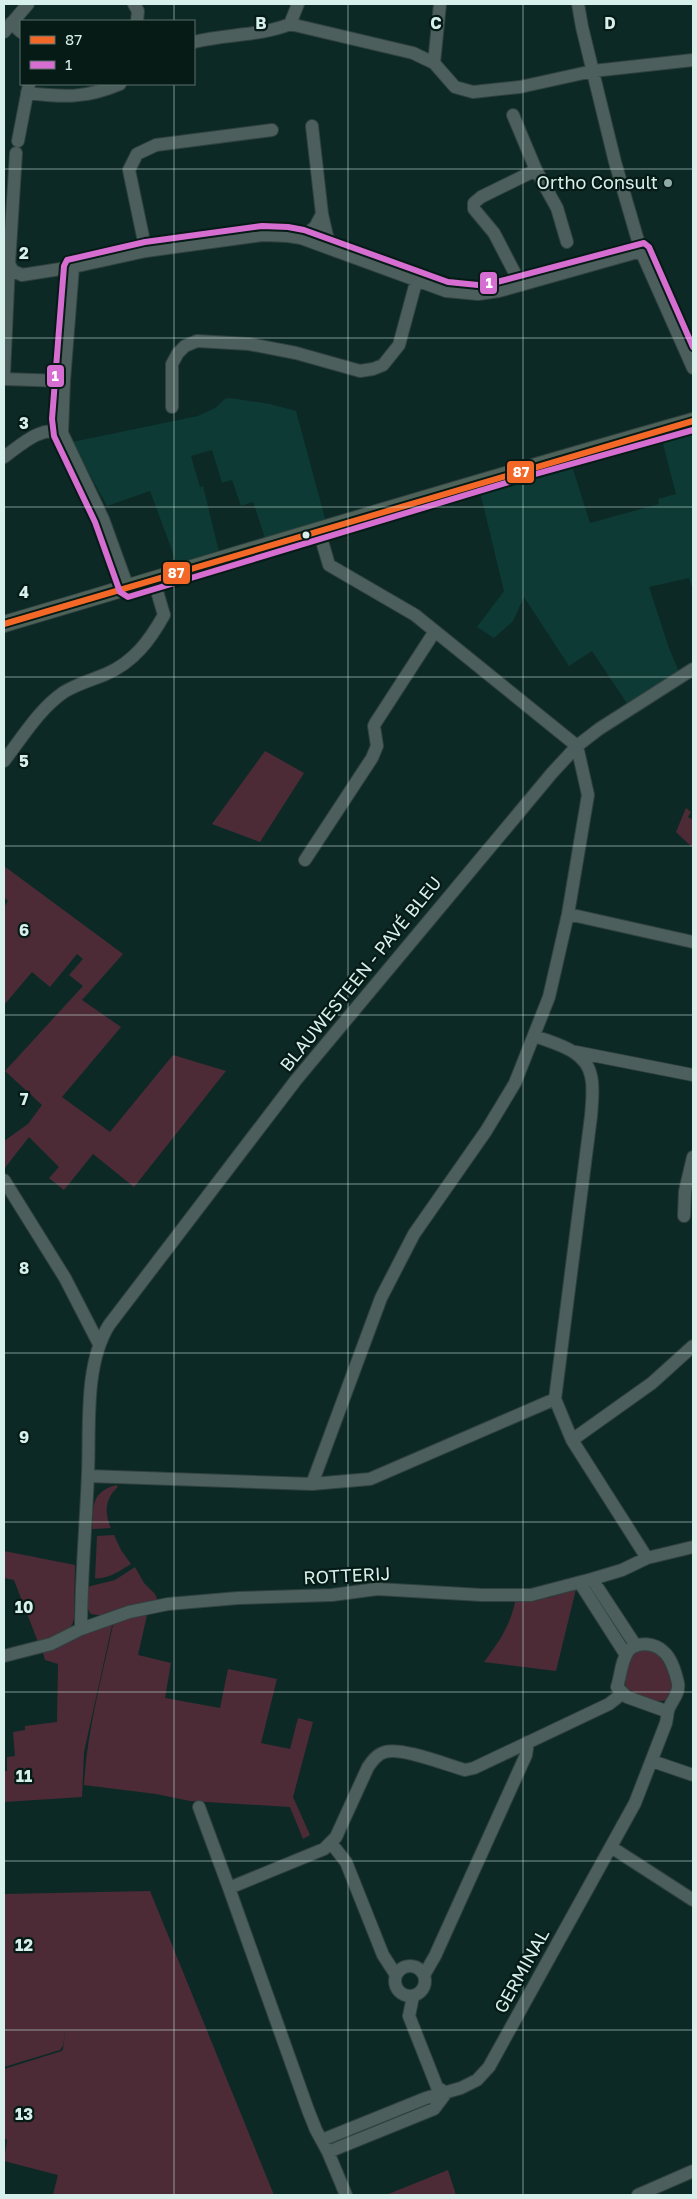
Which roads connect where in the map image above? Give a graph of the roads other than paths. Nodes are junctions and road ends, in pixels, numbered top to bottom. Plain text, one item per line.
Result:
1 (28, 4) edge
2 (134, 4) edge
3 (298, 4) edge
4 (440, 4) edge
5 (578, 4) edge
6 (137, 20) edge
7 (290, 24) junction
8 (7, 27) edge
9 (20, 32) edge
10 (195, 42) edge
11 (693, 60) edge
12 (434, 63) junction
13 (593, 71) junction
14 (117, 85) edge
15 (28, 88) edge
16 (513, 115) dead end
17 (312, 126) dead end
18 (272, 130) dead end
19 (536, 170) junction
20 (322, 214) junction
21 (301, 238) junction
22 (567, 242) dead end
23 (336, 251) junction
24 (641, 251) junction
25 (146, 252) junction
26 (9, 264) junction
27 (73, 267) junction
28 (416, 282) junction
29 (521, 285) junction
30 (693, 368) edge
31 (4, 374) edge
32 (4, 379) edge
33 (64, 381) junction
34 (172, 407) dead end
35 (693, 421) edge
36 (62, 433) junction
37 (4, 457) edge
38 (319, 530) junction
39 (154, 581) junction
40 (128, 588) junction
41 (4, 624) edge
42 (435, 631) junction
43 (693, 669) edge
44 (577, 746) junction
45 (4, 761) edge
46 (305, 860) dead end
47 (568, 914) junction
48 (693, 942) edge
49 (535, 1036) junction
50 (574, 1052) junction
51 (693, 1075) edge
52 (693, 1157) edge
53 (4, 1180) edge
54 (684, 1216) dead end
55 (99, 1344) junction
56 (693, 1346) edge
57 (555, 1399) junction
58 (572, 1440) junction
59 (88, 1476) junction
60 (312, 1484) junction
61 (693, 1547) edge
62 (647, 1558) junction
63 (586, 1581) junction
64 (81, 1629) junction
65 (636, 1646) junction
66 (626, 1655) junction
67 (4, 1656) edge
68 (623, 1693) junction
69 (668, 1710) junction
70 (528, 1742) junction
71 (652, 1760) junction
72 (693, 1775) edge
73 (198, 1807) dead end
74 (331, 1843) junction
75 (611, 1847) junction
76 (229, 1888) junction
77 (693, 1900) edge
78 (396, 1975) junction
79 (424, 1975) junction
80 (413, 1996) junction
81 (446, 2093) junction
82 (322, 2140) junction
83 (328, 2152) junction
84 (693, 2171) edge
85 (346, 2195) edge
86 (638, 2195) edge

1 - 8 street
2 - 6 street
3 - 7 street
4 - 12 street
5 - 13 street
7 - 10 street
7 - 12 street
8 - 9 street
11 - 13 street
12 - 13 street
13 - 24 street
14 - 15 street
15 - 26 street
16 - 19 street
17 - 20 street
18 - 25 street
19 - 22 street
19 - 29 street
20 - 21 street
20 - 23 street
21 - 23 street
21 - 25 street
23 - 28 street
24 - 29 street
24 - 30 street
25 - 27 street
26 - 27 street
26 - 31 street
27 - 33 street
28 - 29 street
28 - 34 street
32 - 33 street
33 - 36 street
35 - 38 main road
36 - 37 street
36 - 40 street
38 - 39 main road
38 - 42 street
39 - 40 main road
39 - 45 street
40 - 41 main road
42 - 44 street
42 - 46 street
43 - 44 street, BLAUWESTEEN - PAVÉ BLEU
44 - 47 street
44 - 55 street, BLAUWESTEEN - PAVÉ BLEU
47 - 48 street
47 - 49 street
49 - 50 street
49 - 60 street
50 - 51 street
50 - 57 street
52 - 54 street
53 - 55 street
55 - 59 street, BLAUWESTEEN - PAVÉ BLEU
56 - 58 street
57 - 58 street
57 - 60 street
58 - 62 street
59 - 60 street
59 - 64 street, BLAUWESTEEN - PAVÉ BLEU
61 - 62 street, ROTTERIJ
62 - 63 street, ROTTERIJ
63 - 64 street, ROTTERIJ
63 - 65 street
63 - 66 street
64 - 67 street, ROTTERIJ
65 - 66 street
65 - 69 street, GERMINAL
66 - 68 street
68 - 69 street
68 - 70 street
69 - 71 street, GERMINAL
70 - 74 street
70 - 79 street
71 - 72 street
71 - 75 street, GERMINAL
73 - 76 street
74 - 76 street
74 - 78 street
75 - 77 street
75 - 81 street, GERMINAL
76 - 82 street
78 - 79 street
78 - 80 street
79 - 80 street
80 - 81 street
81 - 82 street, GERMINAL
81 - 83 street, GERMINAL
82 - 83 street
83 - 85 street
84 - 86 street

